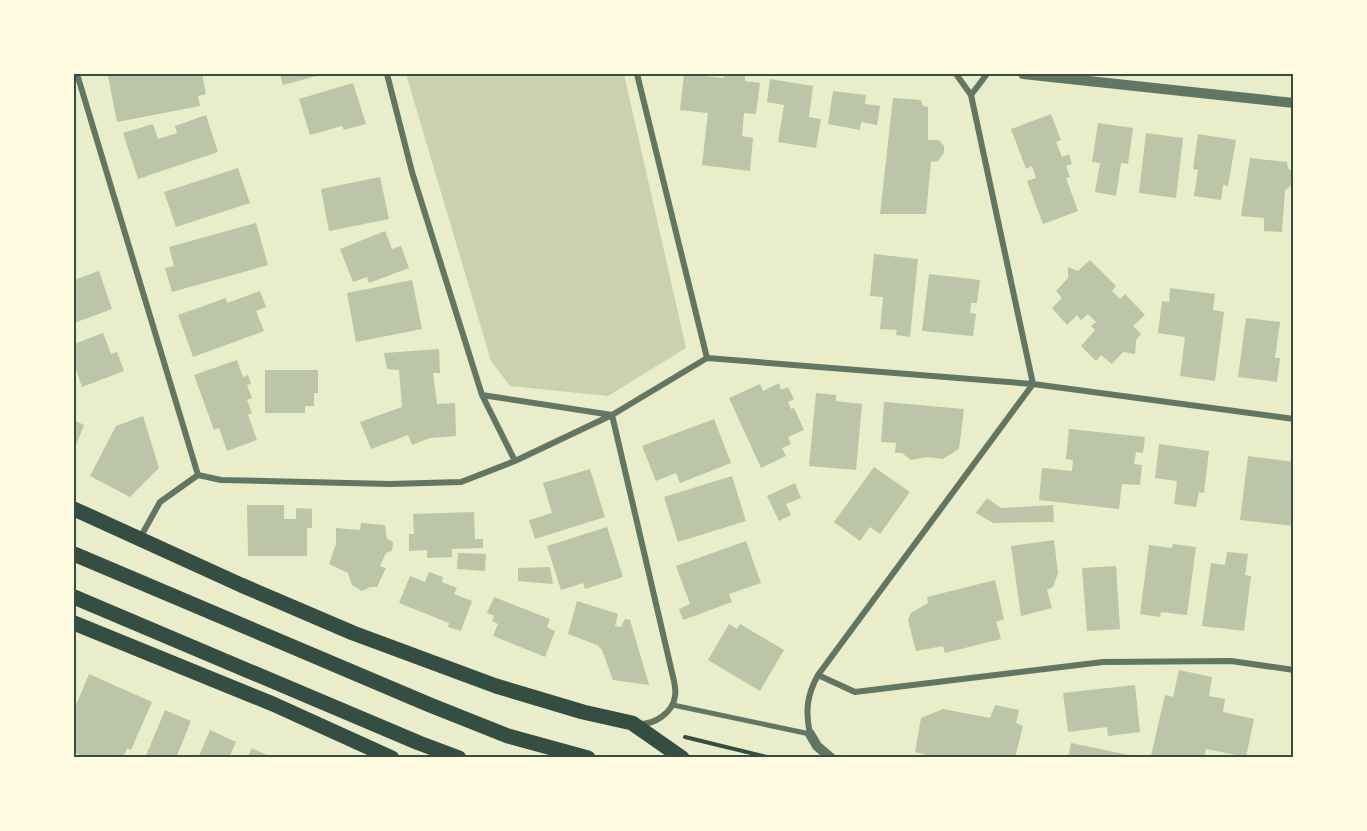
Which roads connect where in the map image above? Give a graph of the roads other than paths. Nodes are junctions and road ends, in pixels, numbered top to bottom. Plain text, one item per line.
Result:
1 (77, 74) edge
2 (387, 74) edge
3 (637, 74) edge
4 (956, 74) edge
5 (987, 74) edge
6 (1023, 74) edge
7 (971, 95) junction
8 (1293, 103) edge
9 (707, 358) junction
10 (1033, 384) junction
11 (483, 395) junction
12 (612, 415) junction
13 (1293, 419) edge
14 (515, 461) junction
15 (198, 475) junction
16 (74, 509) edge
17 (140, 538) junction
18 (74, 554) edge
19 (74, 597) edge
20 (74, 623) edge
21 (1293, 670) edge
22 (818, 675) junction
23 (673, 705) junction
24 (632, 723) junction
25 (810, 734) junction
26 (392, 758) edge
27 (459, 758) edge
28 (588, 758) edge
29 (682, 758) edge
30 (831, 758) edge

1 - 15 street
2 - 11 street
3 - 9 street
4 - 7 street
5 - 7 street
6 - 8 street
7 - 10 street
9 - 10 street
9 - 12 street
10 - 13 street
10 - 22 street
11 - 12 street
11 - 14 street
12 - 14 street
12 - 23 street
14 - 15 street
15 - 17 street
16 - 17 main road
17 - 24 main road
18 - 28 main road
19 - 27 main road
20 - 26 main road
21 - 22 street
22 - 25 street
23 - 24 street
23 - 25 street
24 - 29 main road
25 - 30 street

